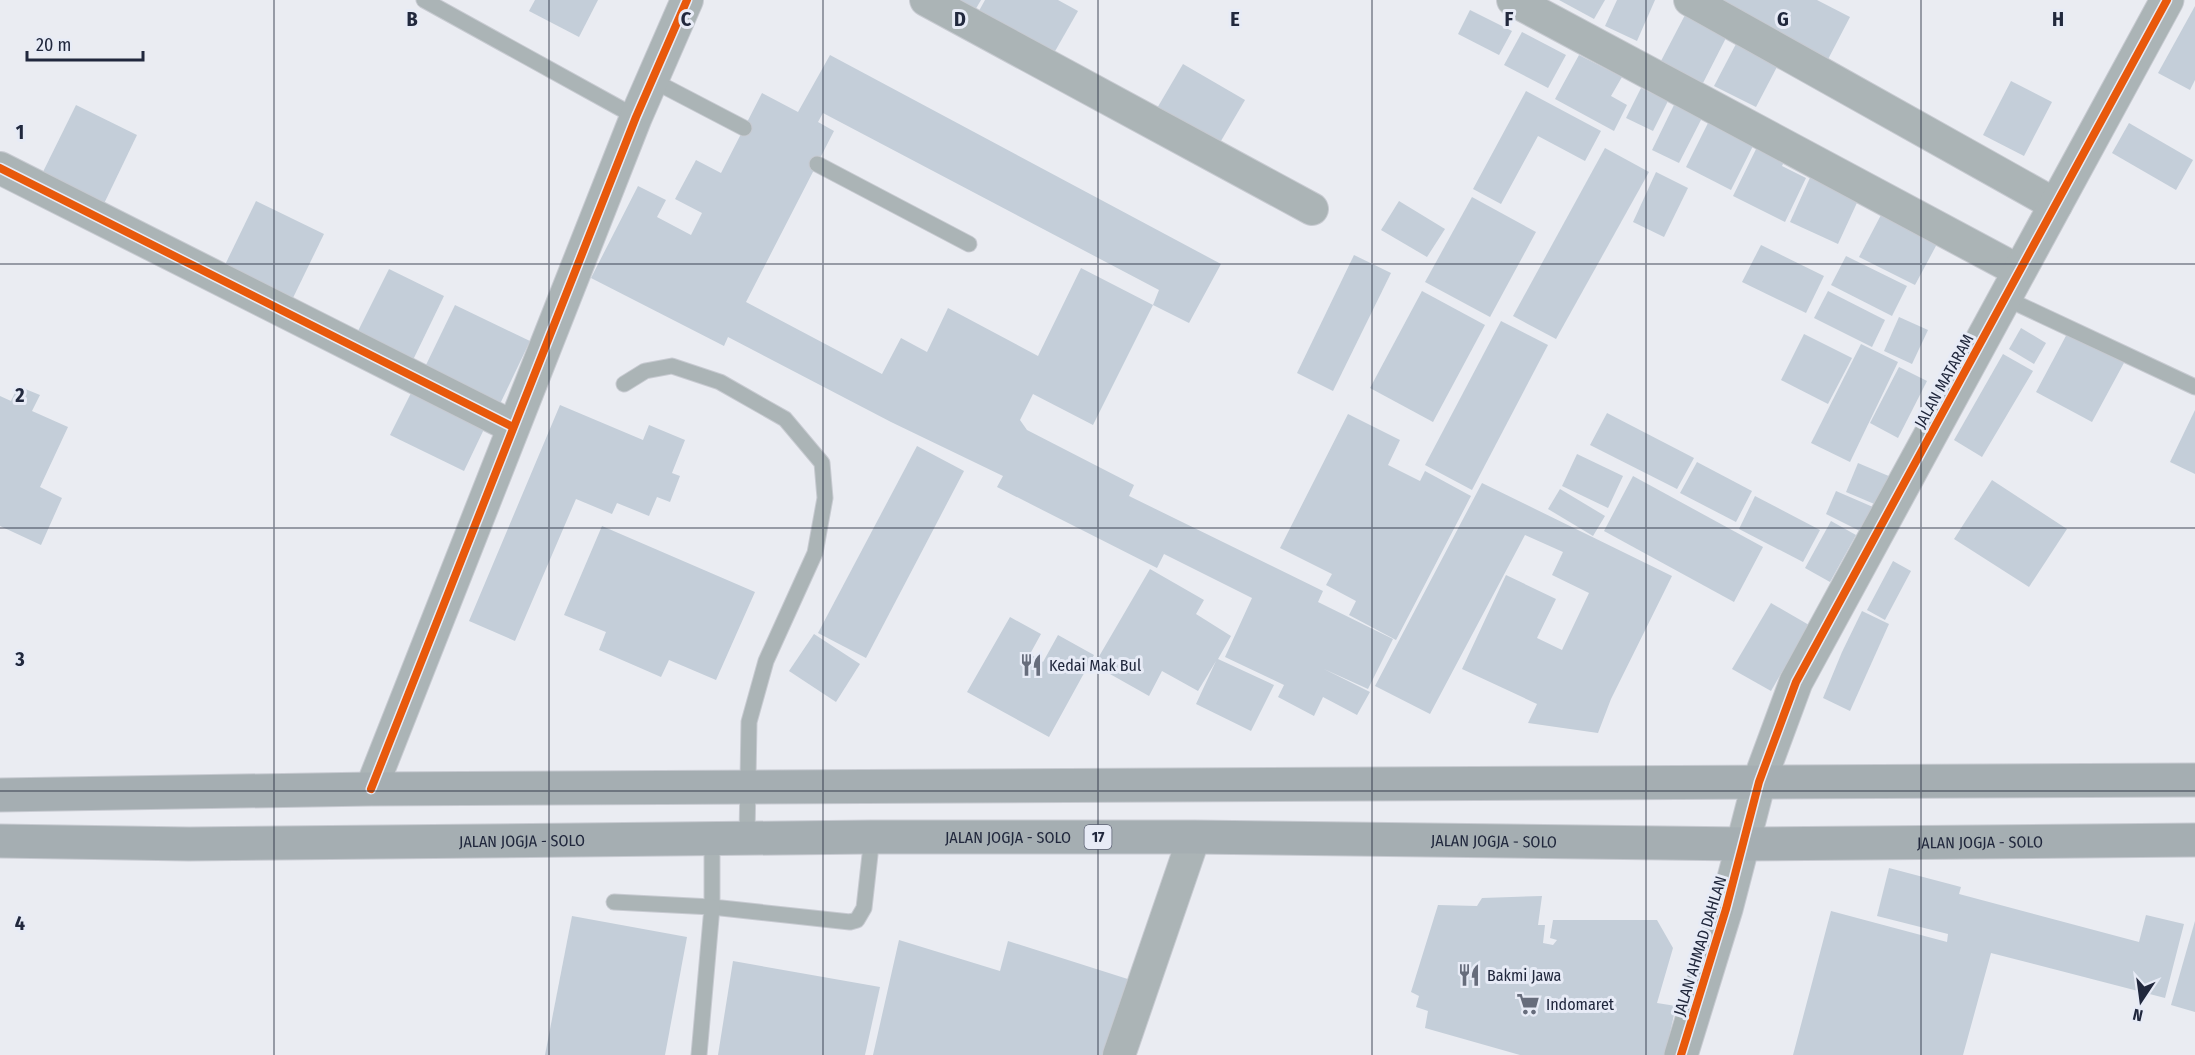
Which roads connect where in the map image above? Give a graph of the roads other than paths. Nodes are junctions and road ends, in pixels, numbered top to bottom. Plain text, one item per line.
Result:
1 (424, 0) edge
2 (687, 0) edge
3 (926, 0) edge
4 (1513, 0) edge
5 (1690, 0) edge
6 (2167, 0) edge
7 (652, 80) junction
8 (636, 117) junction
9 (744, 128) dead end
10 (817, 164) dead end
11 (0, 168) edge
12 (2056, 205) junction
13 (1312, 209) dead end
14 (969, 244) dead end
15 (2012, 284) junction
16 (624, 384) dead end
17 (2195, 387) edge
18 (513, 427) junction
19 (2195, 780) edge
20 (1760, 782) junction
21 (748, 787) junction
22 (371, 789) junction
23 (0, 795) edge
24 (747, 837) junction
25 (872, 837) junction
26 (1194, 837) junction
27 (712, 838) junction
28 (2195, 840) edge
29 (0, 841) edge
30 (1744, 844) junction
31 (614, 902) dead end
32 (712, 907) junction
33 (699, 1055) edge
34 (1119, 1055) edge
35 (1681, 1055) edge

1 - 8 lane
2 - 7 street
3 - 13 street
4 - 15 street
5 - 12 street
6 - 12 street, JALAN MATARAM
7 - 8 street
7 - 9 lane
8 - 18 street
10 - 14 lane
11 - 18 street
12 - 15 street, JALAN MATARAM
15 - 17 lane
15 - 20 street, JALAN MATARAM
16 - 21 lane
18 - 22 street
19 - 20 highway
20 - 21 highway
20 - 30 street, JALAN MATARAM
21 - 22 highway
21 - 24 lane
22 - 23 highway
24 - 25 highway, JALAN JOGJA - SOLO / 17
24 - 27 highway, JALAN JOGJA - SOLO / 17
25 - 26 highway, JALAN JOGJA - SOLO / 17
25 - 32 lane
26 - 30 highway, JALAN JOGJA - SOLO / 17
26 - 34 street
27 - 29 highway, JALAN JOGJA - SOLO / 17
27 - 32 lane
28 - 30 highway, JALAN JOGJA - SOLO / 17
30 - 35 street, JALAN AHMAD DAHLAN
31 - 32 lane
32 - 33 lane

